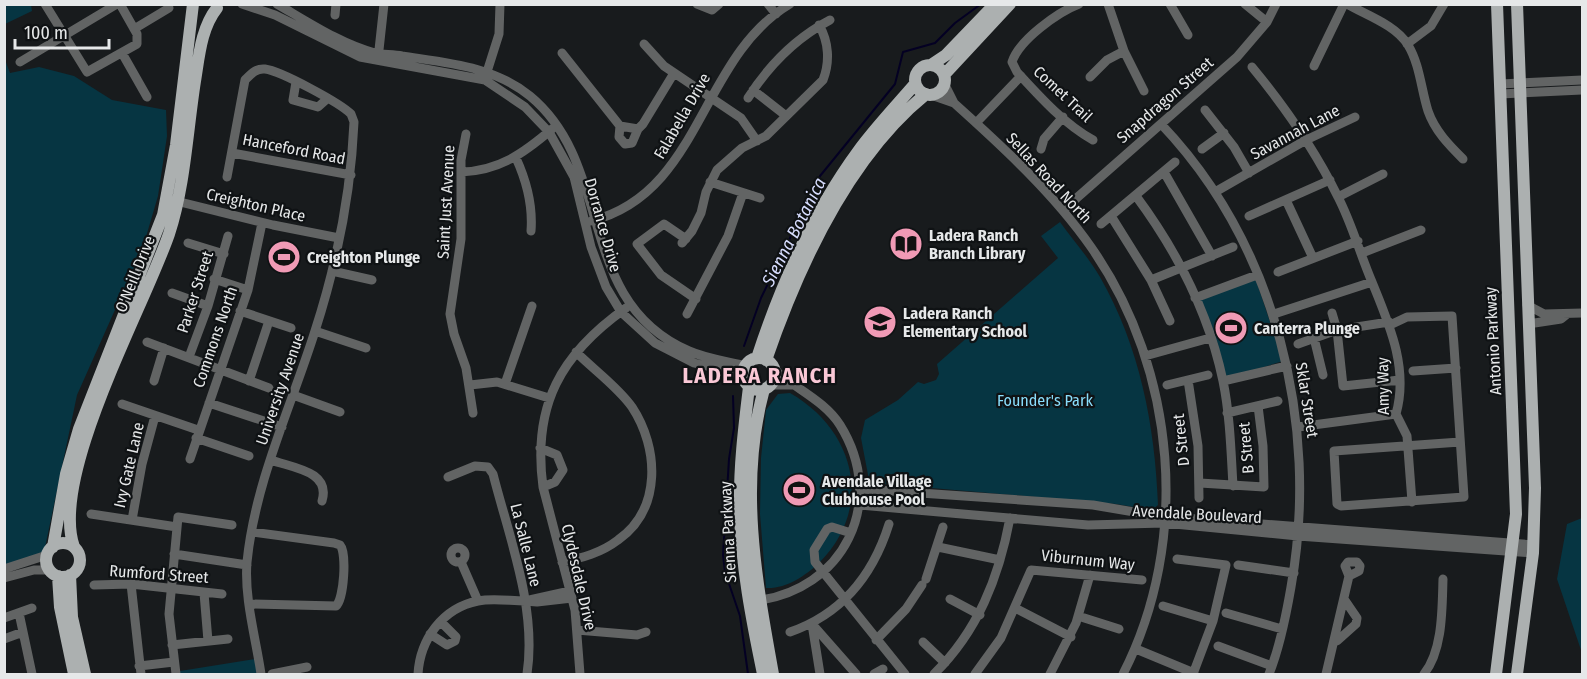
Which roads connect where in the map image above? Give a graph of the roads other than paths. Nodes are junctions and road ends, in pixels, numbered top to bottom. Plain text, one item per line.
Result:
1 (45, 4) edge
2 (119, 4) edge
3 (195, 4) edge
4 (242, 4) edge
5 (277, 4) edge
6 (384, 4) edge
7 (500, 4) edge
8 (697, 4) edge
9 (768, 4) edge
10 (790, 4) edge
11 (995, 4) edge
12 (1011, 4) edge
13 (1079, 4) edge
14 (1108, 4) edge
15 (1170, 4) edge
16 (1245, 4) edge
17 (1276, 4) edge
18 (1345, 4) edge
19 (1444, 4) edge
20 (1497, 4) edge
21 (1517, 4) edge
22 (220, 6) edge
23 (715, 7) edge
24 (169, 8) dead end
25 (776, 15) junction
26 (830, 20) dead end
27 (1267, 22) junction
28 (819, 25) junction
29 (134, 29) junction
30 (64, 35) junction
31 (1188, 35) dead end
32 (644, 44) dead end
33 (1407, 44) junction
34 (1124, 51) junction
35 (562, 52) dead end
36 (122, 53) junction
37 (378, 58) junction
38 (20, 62) dead end
39 (931, 65) junction
40 (1314, 66) dead end
41 (1252, 67) dead end
42 (674, 73) junction
43 (486, 76) junction
44 (1021, 76) junction
45 (1090, 77) dead end
46 (944, 79) junction
47 (1582, 80) edge
48 (296, 82) junction
49 (915, 84) junction
50 (1521, 88) junction
51 (1500, 89) junction
52 (1582, 90) edge
53 (1144, 91) dead end
54 (929, 94) junction
55 (147, 97) dead end
56 (711, 97) junction
57 (327, 99) junction
58 (954, 103) junction
59 (789, 108) junction
60 (1205, 110) dead end
61 (1063, 117) junction
62 (1355, 117) dead end
63 (976, 123) junction
64 (1161, 124) junction
65 (620, 126) junction
66 (553, 129) junction
67 (638, 129) junction
68 (1224, 133) junction
69 (466, 134) dead end
70 (1093, 140) dead end
71 (1306, 140) junction
72 (757, 141) junction
73 (1202, 148) dead end
74 (1041, 149) dead end
75 (232, 153) junction
76 (516, 158) junction
77 (1463, 159) dead end
78 (1175, 162) dead end
79 (461, 172) junction
80 (1164, 172) junction
81 (1249, 173) junction
82 (1383, 174) dead end
83 (351, 175) junction
84 (227, 177) dead end
85 (1330, 180) junction
86 (710, 182) junction
87 (1215, 192) junction
88 (743, 193) junction
89 (1136, 196) junction
90 (1338, 197) junction
91 (760, 198) dead end
92 (172, 200) junction
93 (1286, 200) junction
94 (1063, 210) junction
95 (1112, 216) junction
96 (1249, 216) dead end
97 (591, 221) junction
98 (262, 223) junction
99 (1101, 224) dead end
100 (1421, 230) dead end
101 (531, 231) dead end
102 (228, 236) dead end
103 (339, 238) junction
104 (1358, 241) junction
105 (188, 243) dead end
106 (1233, 247) dead end
107 (1362, 253) junction
108 (224, 254) junction
109 (1212, 256) junction
110 (1313, 258) junction
111 (1181, 267) junction
112 (332, 271) junction
113 (1278, 272) dead end
114 (1257, 275) junction
115 (214, 279) junction
116 (372, 280) dead end
117 (1151, 280) junction
118 (1372, 282) junction
119 (248, 290) junction
120 (172, 293) dead end
121 (1195, 298) junction
122 (696, 299) junction
123 (630, 305) junction
124 (1527, 305) junction
125 (208, 306) junction
126 (532, 306) dead end
127 (240, 311) junction
128 (621, 312) junction
129 (1332, 313) dead end
130 (1582, 313) edge
131 (687, 314) dead end
132 (1274, 314) junction
133 (1566, 315) junction
134 (269, 321) junction
135 (1170, 321) dead end
136 (1389, 324) junction
137 (1528, 324) junction
138 (291, 328) dead end
139 (1337, 330) junction
140 (315, 331) junction
141 (1210, 338) junction
142 (1314, 338) junction
143 (147, 342) dead end
144 (1298, 344) dead end
145 (164, 348) junction
146 (366, 348) dead end
147 (576, 352) junction
148 (1145, 356) junction
149 (189, 357) junction
150 (766, 362) junction
151 (1287, 366) junction
152 (1456, 368) junction
153 (219, 371) junction
154 (744, 371) junction
155 (1413, 371) dead end
156 (1208, 375) dead end
157 (1323, 375) dead end
158 (1188, 380) junction
159 (1400, 380) junction
160 (154, 381) dead end
161 (249, 381) junction
162 (1223, 381) junction
163 (505, 384) junction
164 (470, 385) junction
165 (794, 385) junction
166 (1167, 385) dead end
167 (749, 387) junction
168 (768, 387) junction
169 (269, 388) dead end
170 (293, 395) junction
171 (549, 398) junction
172 (1278, 401) dead end
173 (209, 403) junction
174 (123, 404) dead end
175 (1258, 406) junction
176 (340, 412) dead end
177 (473, 413) dead end
178 (1227, 413) junction
179 (1396, 414) junction
180 (155, 416) junction
181 (1298, 427) junction
182 (282, 428) junction
183 (197, 434) junction
184 (1461, 442) junction
185 (1408, 446) junction
186 (540, 448) junction
187 (249, 456) dead end
188 (190, 459) dead end
189 (271, 460) junction
190 (448, 477) dead end
191 (1200, 483) junction
192 (1233, 486) junction
193 (543, 487) junction
194 (862, 489) junction
195 (1199, 498) dead end
196 (322, 501) dead end
197 (1412, 502) junction
198 (860, 505) junction
199 (92, 514) dead end
200 (1010, 518) junction
201 (132, 520) junction
202 (1164, 520) junction
203 (177, 522) junction
204 (889, 524) dead end
205 (232, 525) dead end
206 (1299, 525) junction
207 (944, 527) dead end
208 (252, 532) junction
209 (850, 533) junction
210 (1298, 536) junction
211 (74, 547) junction
212 (938, 547) junction
213 (1513, 547) junction
214 (1534, 549) junction
215 (50, 551) junction
216 (174, 554) junction
217 (1178, 559) dead end
218 (1000, 560) junction
219 (461, 562) dead end
220 (562, 562) junction
221 (247, 565) junction
222 (1238, 565) dead end
223 (4, 569) edge
224 (1294, 573) junction
225 (59, 574) junction
226 (822, 575) junction
227 (1090, 575) junction
228 (1349, 576) dead end
229 (4, 578) edge
230 (1443, 579) dead end
231 (1142, 580) dead end
232 (131, 584) junction
233 (94, 585) dead end
234 (171, 587) junction
235 (204, 593) junction
236 (222, 594) dead end
237 (571, 594) junction
238 (950, 599) dead end
239 (1344, 599) junction
240 (478, 601) junction
241 (525, 601) junction
242 (754, 601) junction
243 (844, 601) junction
244 (250, 604) junction
245 (1164, 606) dead end
246 (32, 608) dead end
247 (1015, 608) junction
248 (19, 613) junction
249 (1226, 613) dead end
250 (980, 615) junction
251 (1078, 616) junction
252 (4, 618) edge
253 (1213, 621) junction
254 (441, 622) junction
255 (812, 624) junction
256 (1119, 629) dead end
257 (1282, 629) junction
258 (578, 630) junction
259 (23, 632) junction
260 (646, 632) dead end
261 (790, 632) dead end
262 (430, 634) junction
263 (1071, 637) junction
264 (4, 639) edge
265 (228, 639) dead end
266 (876, 640) junction
267 (208, 641) junction
268 (923, 642) dead end
269 (1336, 643) junction
270 (172, 645) junction
271 (1218, 646) dead end
272 (1136, 649) junction
273 (174, 662) junction
274 (945, 663) junction
275 (307, 667) dead end
276 (140, 670) edge
277 (1270, 670) edge
278 (1194, 674) edge
279 (32, 675) edge
280 (74, 675) edge
281 (85, 675) edge
282 (176, 675) edge
283 (261, 675) edge
284 (272, 675) edge
285 (418, 675) edge
286 (527, 675) edge
287 (580, 675) edge
288 (763, 675) edge
289 (772, 675) edge
290 (820, 675) edge
291 (856, 675) edge
292 (905, 675) edge
293 (934, 675) edge
294 (975, 675) edge
295 (1050, 675) edge
296 (1123, 675) edge
297 (1326, 675) edge
298 (1424, 675) edge
299 (1496, 675) edge
300 (1517, 675) edge

1 - 30 street
2 - 29 street
2 - 30 street
3 - 22 main road, O'Neill Drive
3 - 92 main road, O'Neill Drive
4 - 37 street, Dorrance Drive
5 - 37 street, Dorrance Drive
6 - 37 street
7 - 43 street
8 - 23 street
9 - 25 street
10 - 25 street, Falabella Drive
11 - 39 main road, Sienna Parkway
12 - 46 main road, Sienna Parkway
13 - 44 street, Comet Trail
14 - 34 street
15 - 31 street
16 - 27 street
17 - 27 street, Snapdragon Street
18 - 33 street
18 - 40 street
19 - 33 street
20 - 51 main road, Antonio Parkway
21 - 50 main road
22 - 92 main road, O'Neill Drive
24 - 29 street
25 - 56 street, Falabella Drive
26 - 28 street
27 - 64 street, Snapdragon Street
28 - 59 street
28 - 59 street
29 - 36 street
30 - 36 street
30 - 38 street
32 - 42 street
33 - 77 street
34 - 45 street
34 - 53 street
35 - 65 street
36 - 55 street
37 - 43 street, Dorrance Drive
39 - 46 main road
39 - 49 main road, Sienna Parkway
41 - 71 street, Amy Way
42 - 56 street
42 - 67 street
43 - 66 street, Dorrance Drive
44 - 61 street, Comet Trail
44 - 63 street
46 - 54 main road, Sienna Parkway
46 - 58 street, Sellas Road North
47 - 50 street
48 - 57 street
48 - 57 street
48 - 75 street
49 - 54 main road
49 - 150 main road, Sienna Parkway
50 - 51 street
50 - 52 street
50 - 124 main road
51 - 213 main road, Antonio Parkway
54 - 58 street, Sellas Road North
54 - 150 main road, Sienna Parkway
56 - 72 street
56 - 97 street, Falabella Drive
57 - 83 street, University Avenue
58 - 63 street, Sellas Road North
59 - 72 street
60 - 68 street, Savannah Lane
61 - 70 street, Comet Trail
61 - 74 street
62 - 71 street, Savannah Lane
63 - 94 street, Sellas Road North
64 - 87 street, Sklar Street
64 - 94 street, Snapdragon Street
65 - 67 street
65 - 67 street
66 - 76 street
66 - 97 street, Dorrance Drive
68 - 73 street
68 - 81 street, Savannah Lane
69 - 79 street, Saint Just Avenue
71 - 81 street, Savannah Lane
71 - 85 street, Amy Way
72 - 86 street
75 - 83 street, Hanceford Road
75 - 84 street
76 - 79 street
76 - 101 street
78 - 80 street
79 - 164 street, Saint Just Avenue
80 - 89 street
80 - 109 street
81 - 87 street, Savannah Lane
82 - 90 street
83 - 103 street, University Avenue
85 - 90 street, Amy Way
85 - 93 street
86 - 88 street
86 - 122 street
87 - 114 street, Sklar Street
88 - 91 street
88 - 122 street
89 - 95 street
89 - 111 street
90 - 104 street, Amy Way
92 - 98 street, Creighton Place
92 - 211 main road, O'Neill Drive
92 - 215 main road, O'Neill Drive
93 - 96 street
93 - 110 street
94 - 148 street, Sellas Road North
95 - 99 street
95 - 117 street
97 - 123 street, Dorrance Drive
97 - 128 street, Dorrance Drive
98 - 103 street, Creighton Place
98 - 119 street, Commons North
100 - 107 street
102 - 108 street, Parker Street
103 - 112 street, University Avenue
104 - 107 street, Amy Way
104 - 110 street
105 - 108 street
106 - 109 street
107 - 118 street, Amy Way
108 - 115 street, Parker Street
109 - 111 street
110 - 113 street
111 - 117 street
111 - 121 street
112 - 116 street
112 - 140 street, University Avenue
114 - 121 street
114 - 132 street, Sklar Street
115 - 119 street
115 - 125 street, Parker Street
117 - 135 street
118 - 132 street
118 - 136 street, Amy Way
119 - 127 street, Commons North
120 - 125 street
121 - 141 street
122 - 131 street
123 - 128 street, Clydesdale Drive
123 - 154 street, Dorrance Drive
124 - 133 street
124 - 137 main road
125 - 149 street, Parker Street
126 - 163 street
127 - 134 street
127 - 153 street, Commons North
128 - 147 street, Clydesdale Drive
128 - 154 street, Dorrance Drive
129 - 139 street
130 - 133 street
132 - 151 street, Sklar Street
133 - 137 street
134 - 138 street
134 - 161 street
136 - 139 street
136 - 152 street
136 - 159 street, Amy Way
137 - 214 main road
139 - 142 street
139 - 159 street
140 - 146 street
140 - 170 street, University Avenue
141 - 148 street
141 - 162 street
142 - 144 street
142 - 157 street
143 - 145 street
145 - 149 street
145 - 160 street
147 - 171 street, Clydesdale Drive
147 - 220 street
148 - 202 street, Sellas Road North
149 - 153 street
150 - 154 main road
150 - 165 street
150 - 168 main road, Sienna Parkway
151 - 162 street
151 - 181 street, Sklar Street
152 - 155 street
152 - 184 street
153 - 161 street
153 - 173 street, Commons North
154 - 167 main road
156 - 158 street
158 - 166 street
158 - 191 street, D Street
159 - 179 street, Amy Way
161 - 169 street
162 - 178 street
163 - 164 street
163 - 171 street
164 - 177 street, Saint Just Avenue
165 - 168 street
165 - 194 street
167 - 168 main road
167 - 242 main road, Sienna Parkway
168 - 242 main road, Sienna Parkway
170 - 176 street
170 - 182 street, University Avenue
171 - 186 street, Clydesdale Drive
172 - 175 street
173 - 182 street
173 - 183 street, Commons North
174 - 180 street
175 - 178 street
175 - 192 street, B Street
178 - 192 street
179 - 181 street
179 - 185 street, Amy Way
180 - 183 street
180 - 201 street, Ivy Gate Lane
181 - 206 street, Sklar Street
182 - 189 street, University Avenue
183 - 187 street
183 - 188 street, Commons North
184 - 185 street
184 - 197 street
185 - 197 street, Amy Way
185 - 197 street
186 - 193 street, Clydesdale Drive
186 - 193 street
189 - 196 street
189 - 208 street, University Avenue
190 - 241 street, La Salle Lane
191 - 192 street
191 - 195 street, D Street
193 - 220 street, Clydesdale Drive
194 - 198 street
194 - 202 street, Avendale Boulevard
198 - 200 street, Avendale Boulevard
198 - 209 street
199 - 201 street
200 - 202 street, Avendale Boulevard
200 - 218 street
201 - 203 street
202 - 206 street, Avendale Boulevard
202 - 210 street, Avendale Boulevard
202 - 272 street, Sellas Road North
203 - 205 street
203 - 216 street
204 - 243 street
206 - 210 street, Sklar Street
206 - 213 street, Avendale Boulevard
207 - 212 street
208 - 221 street, University Avenue
208 - 244 street
209 - 226 street
209 - 226 street
210 - 213 street, Avendale Boulevard
210 - 224 street, Sklar Street
211 - 215 main road
211 - 225 main road, O'Neill Drive
212 - 218 street
212 - 266 street
213 - 214 street, Avendale Boulevard
213 - 299 main road, Antonio Parkway
214 - 300 main road
215 - 223 street
215 - 225 main road, O'Neill Drive
216 - 221 street
216 - 234 street
217 - 253 street
218 - 250 street
219 - 240 street
220 - 237 street, Clydesdale Drive
221 - 244 street, University Avenue
222 - 224 street
224 - 257 street, Sklar Street
225 - 229 street
225 - 280 main road, O'Neill Drive
225 - 281 main road, O'Neill Drive
226 - 242 street
226 - 243 street
227 - 231 street, Viburnum Way
227 - 247 street, Viburnum Way
227 - 251 street
228 - 239 street
230 - 298 street
232 - 233 street, Rumford Street
232 - 234 street, Rumford Street
232 - 276 street
234 - 235 street, Rumford Street
234 - 270 street
235 - 236 street, Rumford Street
235 - 267 street
237 - 241 street
237 - 258 street, Clydesdale Drive
238 - 250 street
239 - 269 street
239 - 269 street
240 - 241 street
240 - 254 street
241 - 286 street, La Salle Lane
242 - 288 main road, Sienna Parkway
242 - 289 main road, Sienna Parkway
243 - 255 street
243 - 266 street
244 - 283 street, University Avenue
245 - 253 street
246 - 248 street
247 - 263 street
247 - 294 street
248 - 252 street
248 - 259 street
249 - 257 street
250 - 274 street
251 - 256 street
251 - 263 street
253 - 278 street
254 - 262 street
254 - 262 street
255 - 261 street
255 - 290 street
255 - 291 street
257 - 277 street, Sklar Street
258 - 260 street
258 - 287 street, Clydesdale Drive
259 - 264 street
259 - 279 street
262 - 285 street
263 - 295 street
265 - 267 street
266 - 292 street
267 - 270 street
268 - 274 street
269 - 297 street
270 - 273 street
271 - 277 street
272 - 278 street
272 - 296 street, Sellas Road North
273 - 276 street
273 - 282 street
274 - 293 street
275 - 284 street

